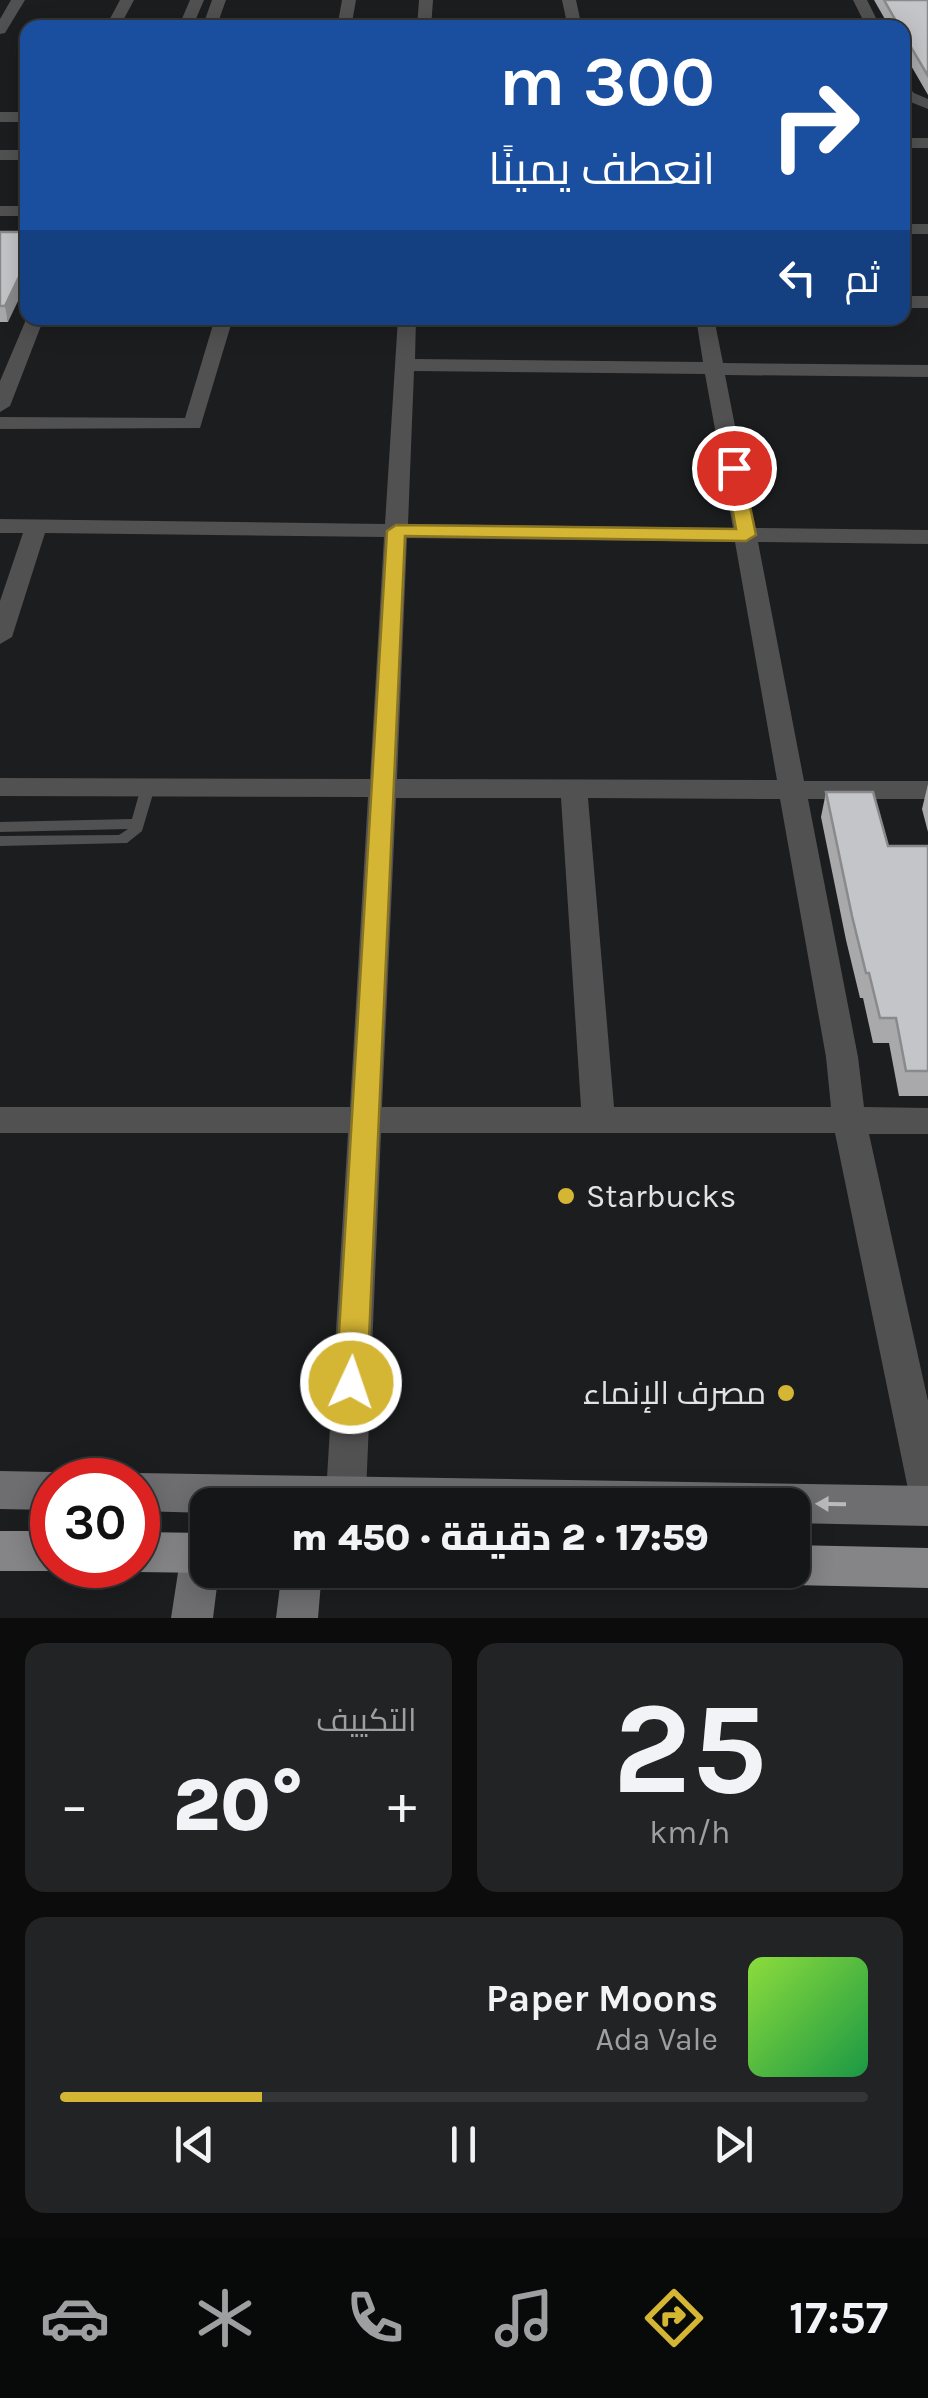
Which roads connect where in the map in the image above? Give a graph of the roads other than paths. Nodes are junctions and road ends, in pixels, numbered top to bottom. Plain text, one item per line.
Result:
1 (18, 0) edge
2 (5, 33) edge
3 (32, 325) edge
4 (222, 325) edge
5 (407, 325) edge
6 (706, 325) edge
7 (405, 365) junction
8 (714, 368) junction
9 (928, 371) edge
10 (0, 406) edge
11 (0, 423) edge
12 (0, 526) edge
13 (36, 527) junction
14 (396, 531) junction
15 (746, 535) junction
16 (928, 537) edge
17 (0, 638) edge
18 (0, 787) edge
19 (148, 788) junction
20 (381, 788) junction
21 (792, 788) junction
22 (574, 789) junction
23 (928, 790) edge
24 (137, 824) junction
25 (0, 827) edge
26 (0, 840) edge
27 (0, 1120) edge
28 (849, 1120) junction
29 (928, 1120) edge
30 (364, 1122) junction
31 (600, 1122) junction
32 (346, 1488) edge
33 (928, 1489) edge
34 (0, 1490) edge
35 (30, 1491) edge
36 (160, 1492) edge
37 (190, 1492) edge
38 (810, 1504) edge
39 (928, 1506) edge
40 (0, 1551) edge
41 (30, 1552) edge
42 (160, 1552) edge
43 (190, 1553) edge
44 (810, 1565) edge
45 (928, 1568) edge
46 (198, 1588) edge
47 (300, 1588) edge
48 (192, 1618) edge
49 (297, 1618) edge

1 - 2 street
3 - 10 street
4 - 11 street
5 - 7 street
6 - 8 street
7 - 8 street
7 - 14 street
8 - 9 street
8 - 15 street
12 - 13 street
13 - 14 street
13 - 17 street
14 - 15 street
14 - 20 street
15 - 16 street
15 - 21 street
18 - 19 street
19 - 20 street
19 - 24 lane
20 - 22 street
20 - 30 street
21 - 22 street
21 - 23 street
21 - 28 street
22 - 31 street
24 - 25 lane
24 - 26 lane
27 - 30 street
28 - 29 street
28 - 31 street
28 - 33 street
30 - 31 street
30 - 32 street
34 - 35 main road
36 - 37 main road
39 -> 38 main road
40 - 41 main road
42 - 43 main road
44 - 45 main road
46 - 48 main road
47 - 49 main road

